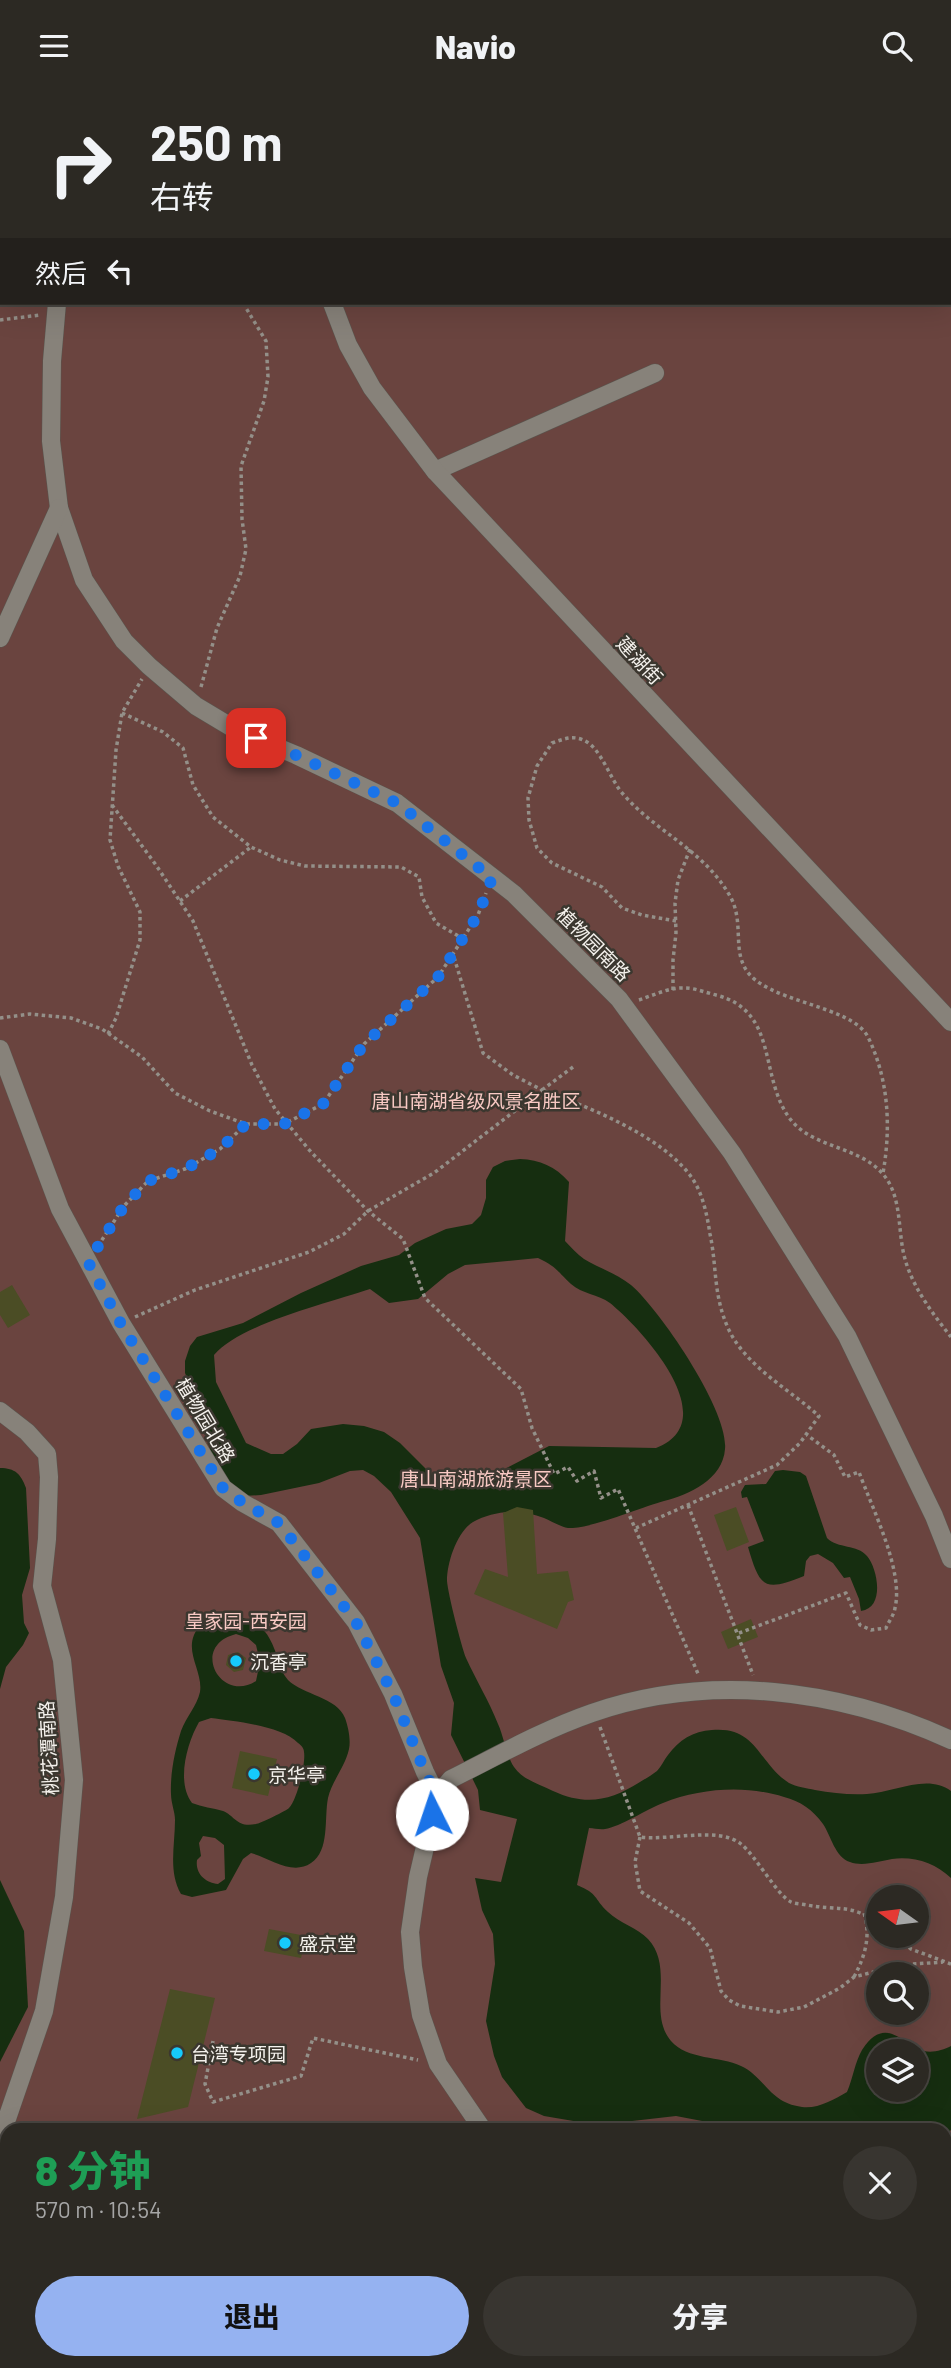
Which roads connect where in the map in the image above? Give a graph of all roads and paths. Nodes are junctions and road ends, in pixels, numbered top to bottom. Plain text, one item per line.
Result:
1 (244, 305) edge
2 (333, 305) edge
3 (56, 308) edge
4 (0, 320) edge
5 (654, 373) dead end
6 (435, 471) junction
7 (59, 508) junction
8 (0, 638) edge
9 (149, 666) junction
10 (196, 706) junction
11 (122, 713) junction
12 (113, 805) junction
13 (251, 847) junction
14 (690, 849) junction
15 (492, 878) junction
16 (180, 901) junction
17 (676, 921) junction
18 (463, 938) junction
19 (453, 954) junction
20 (673, 990) junction
21 (624, 1006) junction
22 (0, 1019) edge
23 (951, 1022) edge
24 (108, 1034) junction
25 (0, 1049) edge
26 (573, 1066) dead end
27 (542, 1090) junction
28 (246, 1124) junction
29 (883, 1173) junction
30 (368, 1212) junction
31 (88, 1262) junction
32 (121, 1324) junction
33 (951, 1337) edge
34 (0, 1411) edge
35 (806, 1434) junction
36 (688, 1505) junction
37 (636, 1528) junction
38 (951, 1559) edge
39 (739, 1633) junction
40 (705, 1690) junction
41 (759, 1690) junction
42 (596, 1712) junction
43 (951, 1740) edge
44 (437, 1796) junction
45 (640, 1837) junction
46 (864, 1913) joint
47 (910, 1948) edge
48 (943, 1962) junction
49 (951, 1964) edge
50 (854, 1977) junction
51 (213, 2041) dead end
52 (438, 2064) junction
53 (6, 2123) edge
54 (478, 2123) edge

1 - 10 path
2 - 6 street, 建湖街
3 - 4 path
3 - 7 street, 植物园南路
5 - 6 street
6 - 23 street, 建湖街
7 - 8 street
7 - 9 street, 植物园南路
9 - 10 street, 植物园南路
9 - 11 path
10 - 15 street, 植物园南路
11 - 12 path
11 - 13 path
12 - 16 path
12 - 24 path
13 - 16 path
13 - 18 path
14 - 17 path
14 - 17 path
14 - 29 path
15 - 18 path
15 - 21 street, 植物园南路
16 - 30 path
17 - 20 path
18 - 19 path
19 - 27 path
19 - 28 path
20 - 21 path
20 - 29 path
21 - 38 street, 植物园南路
22 - 24 path
24 - 28 path
25 - 31 street, 植物园北路
26 - 27 path
27 - 30 path
27 - 35 path
28 - 31 path
29 - 33 path
30 - 32 path
30 - 37 path
31 - 32 street, 植物园北路
32 - 44 street, 植物园北路
34 - 53 street, 桃花潭南路
35 - 36 path
35 - 39 path
36 - 37 path
36 - 39 path
37 - 40 path
39 - 41 path
40 - 41 street
40 - 42 street
41 - 43 street
42 - 44 street
42 - 45 path
44 - 52 street
45 - 46 path
45 - 50 path
46 - 50 path
47 - 48 path
48 - 49 path
48 - 50 path
51 - 52 path
52 - 54 street

